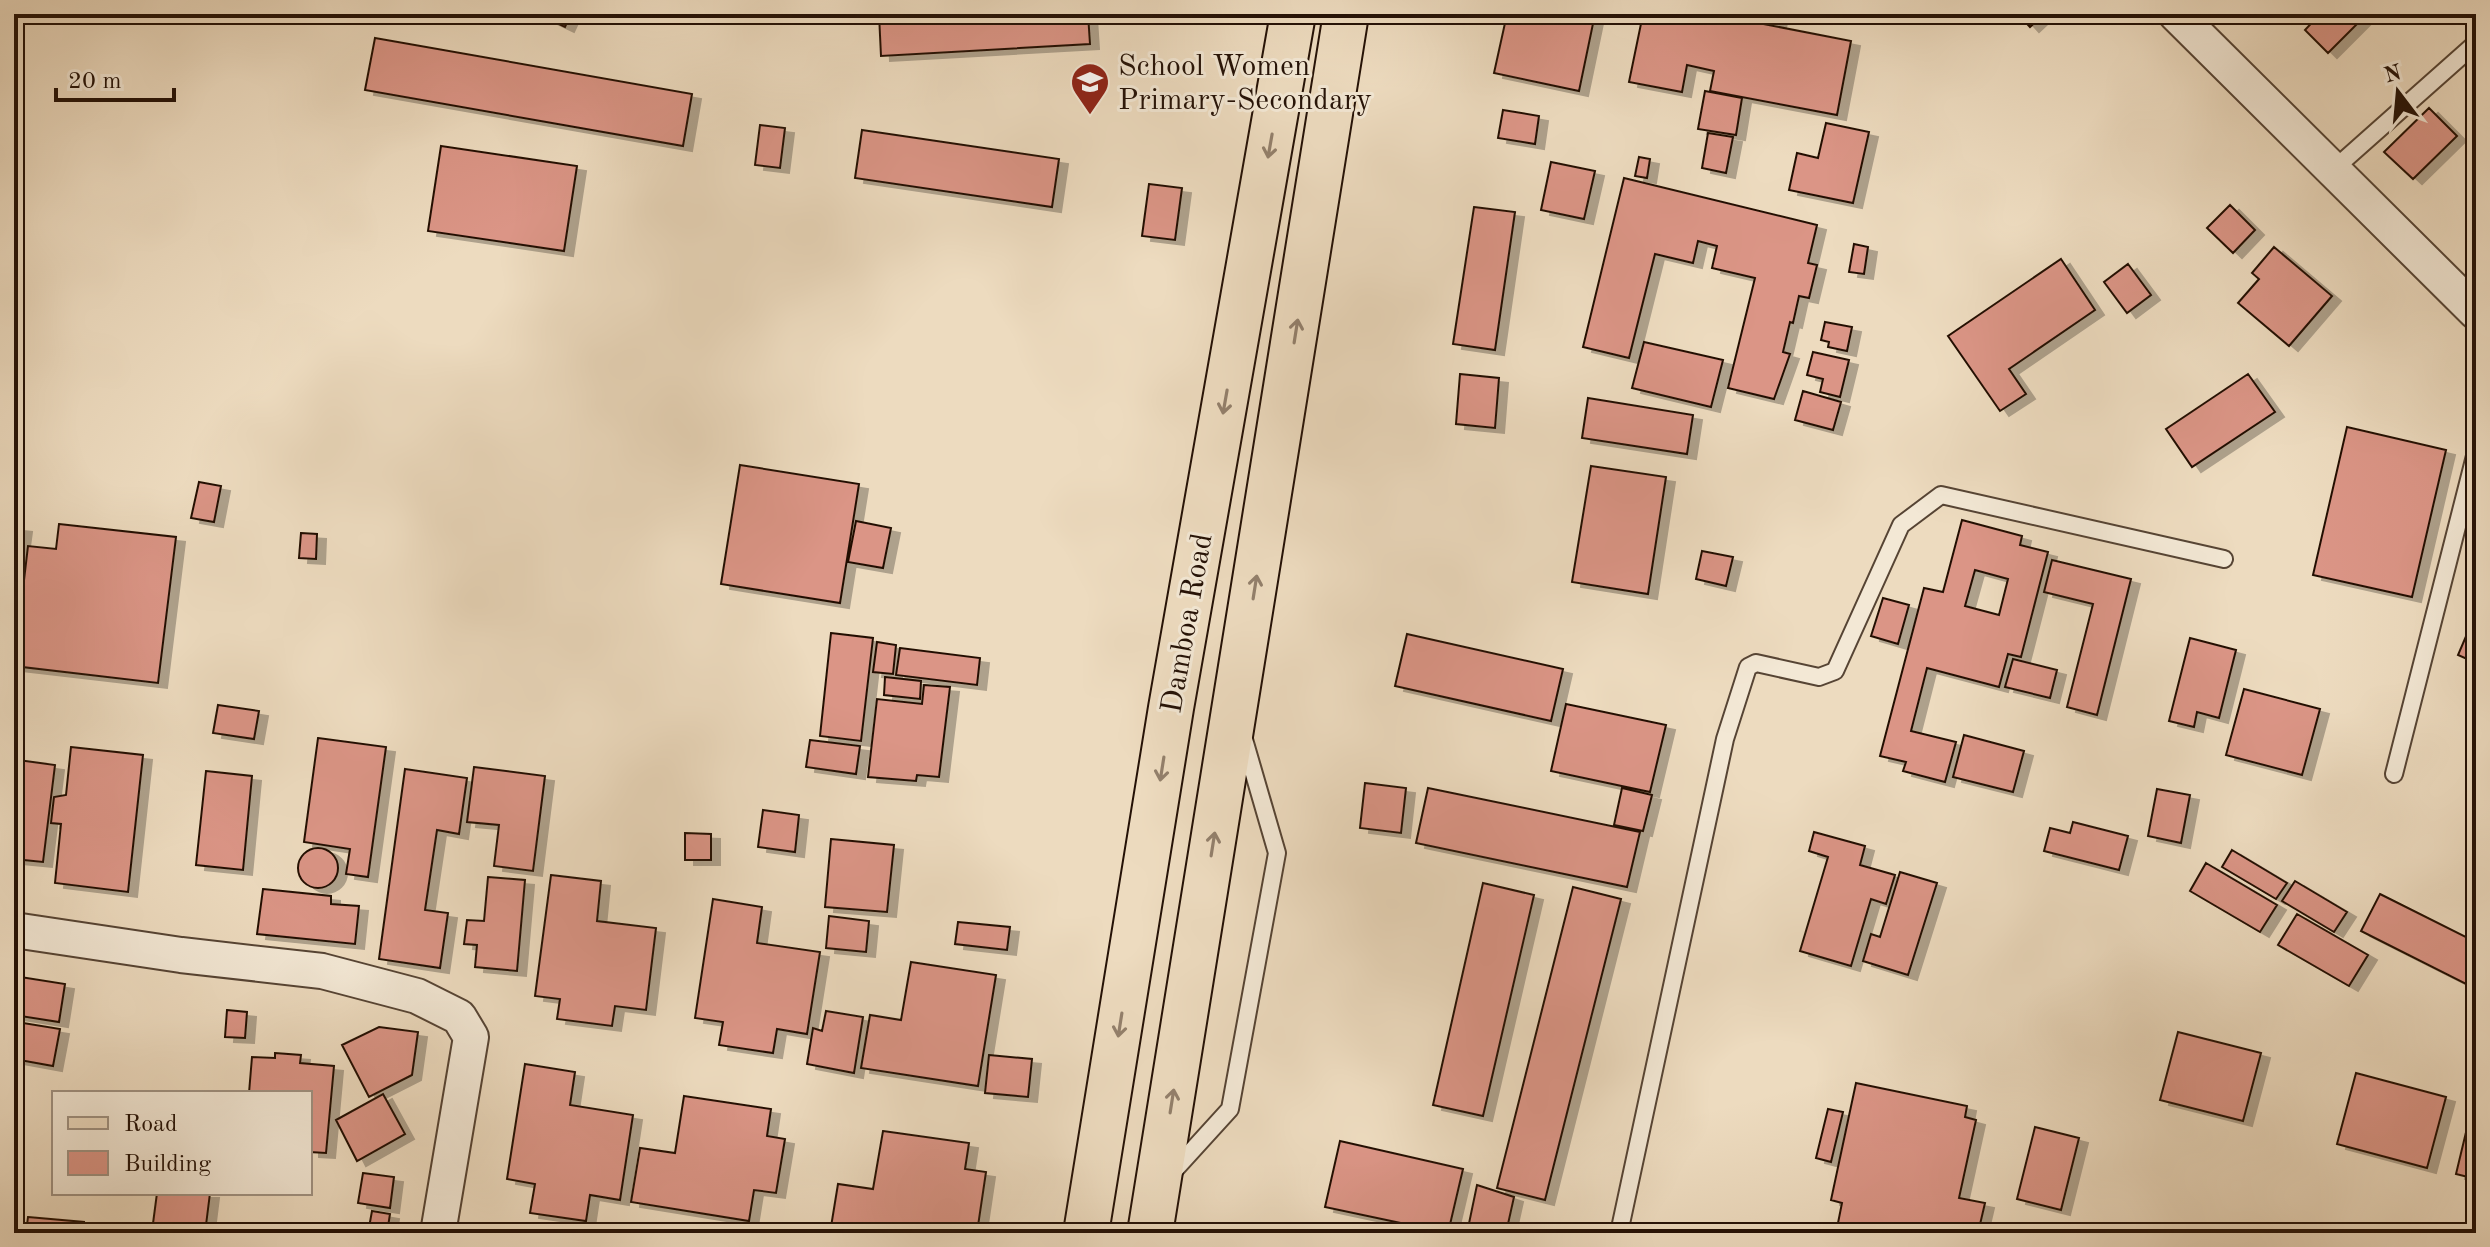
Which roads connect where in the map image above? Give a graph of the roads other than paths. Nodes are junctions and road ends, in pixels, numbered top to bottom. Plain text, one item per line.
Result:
1 (1293, 14) edge
2 (1346, 14) edge
3 (2176, 14) edge
4 (2476, 43) edge
5 (2333, 170) junction
6 (2475, 310) edge
7 (2476, 452) edge
8 (2224, 559) dead end
9 (1236, 707) junction
10 (2394, 774) dead end
11 (14, 930) edge
12 (1157, 1189) junction
13 (438, 1233) edge
14 (1086, 1233) edge
15 (1150, 1233) edge
16 (1619, 1233) edge

1 -> 14 main road, Damboa Road
9 -> 2 main road, Damboa Road
3 - 5 street
4 - 5 lane
5 - 6 street
7 - 10 lane
8 - 16 lane
12 -> 9 main road, Damboa Road
9 - 12 lane
11 - 13 street
12 - 15 main road, Damboa Road

